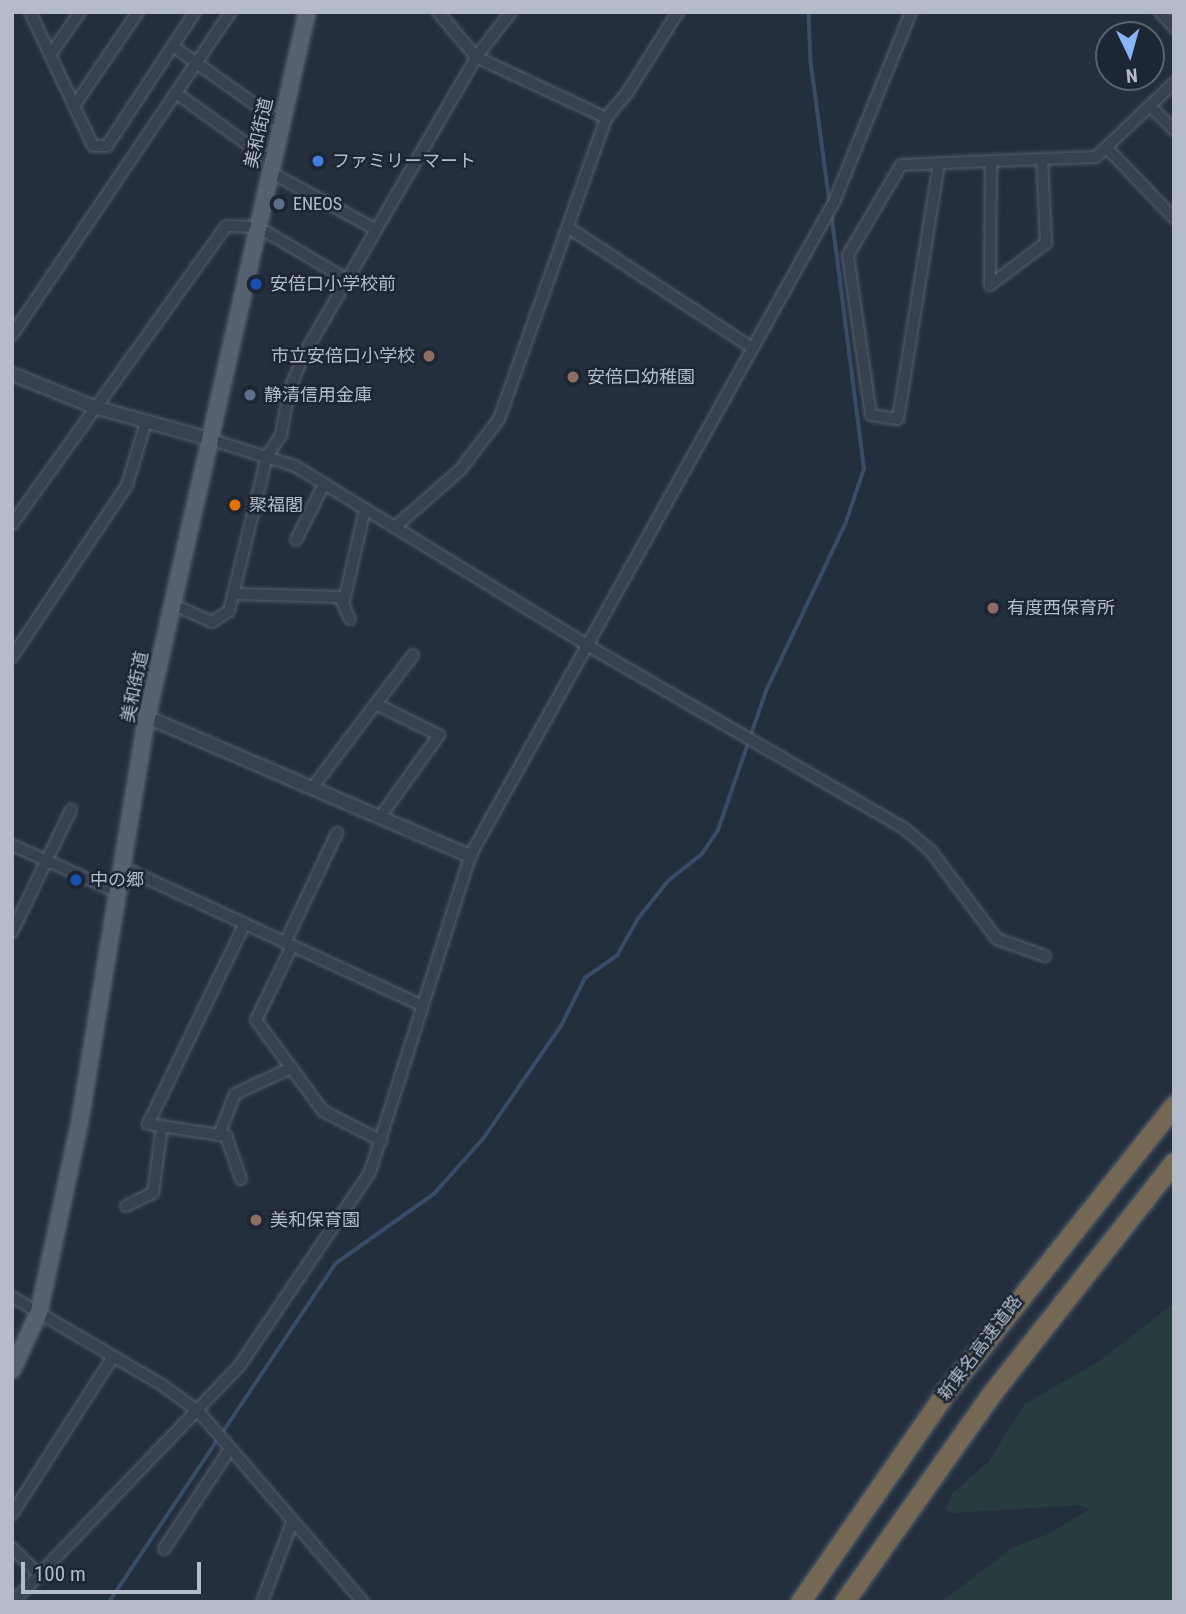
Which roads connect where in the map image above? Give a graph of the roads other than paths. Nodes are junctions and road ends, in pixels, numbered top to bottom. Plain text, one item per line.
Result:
1 (30, 12) edge
2 (79, 12) edge
3 (138, 12) edge
4 (195, 12) edge
5 (232, 12) edge
6 (307, 12) edge
7 (438, 12) edge
8 (511, 12) edge
9 (678, 12) edge
10 (896, 12) edge
11 (1164, 14) edge
12 (910, 15) edge
13 (1174, 27) edge
14 (174, 47) junction
15 (50, 55) junction
16 (476, 57) junction
17 (197, 63) junction
18 (1174, 83) edge
19 (176, 93) junction
20 (74, 106) junction
21 (1150, 106) junction
22 (606, 118) junction
23 (281, 123) junction
24 (1174, 130) edge
25 (1107, 148) junction
26 (1042, 159) junction
27 (991, 160) junction
28 (939, 163) junction
29 (271, 167) junction
30 (1174, 218) edge
31 (258, 227) junction
32 (569, 228) junction
33 (374, 229) junction
34 (346, 279) junction
35 (12, 335) edge
36 (751, 347) junction
37 (12, 374) edge
38 (94, 407) junction
39 (146, 422) junction
40 (209, 439) junction
41 (267, 456) junction
42 (324, 484) junction
43 (365, 509) junction
44 (12, 524) edge
45 (395, 527) junction
46 (296, 540) dead end
47 (235, 594) junction
48 (344, 601) junction
49 (172, 604) junction
50 (350, 619) dead end
51 (585, 645) junction
52 (413, 655) dead end
53 (12, 657) edge
54 (376, 704) junction
55 (147, 717) junction
56 (312, 788) junction
57 (71, 810) dead end
58 (380, 817) junction
59 (337, 833) dead end
60 (12, 845) edge
61 (470, 856) junction
62 (47, 860) junction
63 (122, 867) junction
64 (117, 892) junction
65 (245, 923) junction
66 (12, 932) edge
67 (289, 945) junction
68 (1045, 956) dead end
69 (420, 1005) junction
70 (291, 1068) junction
71 (1174, 1105) edge
72 (162, 1126) junction
73 (219, 1135) junction
74 (382, 1141) junction
75 (1174, 1162) edge
76 (241, 1179) dead end
77 (126, 1206) dead end
78 (12, 1297) edge
79 (39, 1312) junction
80 (112, 1358) junction
81 (12, 1370) edge
82 (199, 1412) junction
83 (230, 1449) junction
84 (12, 1514) edge
85 (292, 1522) junction
86 (12, 1548) edge
87 (164, 1549) dead end
88 (37, 1573) junction
89 (13, 1602) edge
90 (262, 1602) edge
91 (363, 1602) edge
92 (800, 1602) edge
93 (844, 1602) edge

1 - 15 street
2 - 15 street
3 - 20 street
4 - 14 street
5 - 17 street
6 - 23 main road, 美和街道
7 - 16 street
8 - 16 street
9 - 22 street
10 - 12 street
11 - 13 street
12 - 36 street
14 - 17 street
14 - 20 street
15 - 20 street
16 - 22 street
16 - 33 street
17 - 19 street
17 - 23 street
18 - 21 street
19 - 29 street
19 - 35 street
21 - 24 street
21 - 25 street
22 - 32 street
23 - 29 main road, 美和街道
25 - 26 street
25 - 30 street
26 - 27 street
26 - 27 street
27 - 28 street
28 - 28 street
29 - 31 main road, 美和街道
29 - 33 street
31 - 34 street
31 - 38 street
31 - 40 main road, 美和街道
32 - 36 street
32 - 45 street
33 - 34 street
34 - 41 street
36 - 51 street
37 - 38 street
38 - 39 street
38 - 44 street
39 - 40 street
39 - 53 street
40 - 41 street
40 - 49 main road, 美和街道
41 - 42 street
41 - 47 street
42 - 43 street
42 - 46 street
43 - 45 street
43 - 48 street
45 - 51 street
47 - 48 street
47 - 49 street
48 - 50 street
49 - 55 main road, 美和街道
51 - 61 street
51 - 68 street
52 - 54 street
54 - 56 street
54 - 58 street
55 - 56 street
55 - 63 main road, 美和街道
56 - 58 street
57 - 62 street
58 - 61 street
59 - 67 street
60 - 62 street
61 - 69 street
62 - 64 street
62 - 66 street
63 - 64 main road, 美和街道
63 - 65 street
64 - 79 main road, 美和街道
65 - 67 street
65 - 72 street
67 - 69 street
67 - 70 street
69 - 74 street
70 - 73 street
70 - 74 street
71 - 92 highway, 新東名高速道路
72 - 73 street
72 - 77 street
73 - 76 street
74 - 82 street
75 - 93 highway, 新東名高速道路
78 - 79 street
79 - 80 street
79 - 81 main road, 美和街道
80 - 82 street
80 - 84 street
82 - 83 street
82 - 88 street
83 - 85 street
83 - 87 street
85 - 90 street
85 - 91 street
86 - 88 street
88 - 89 street

